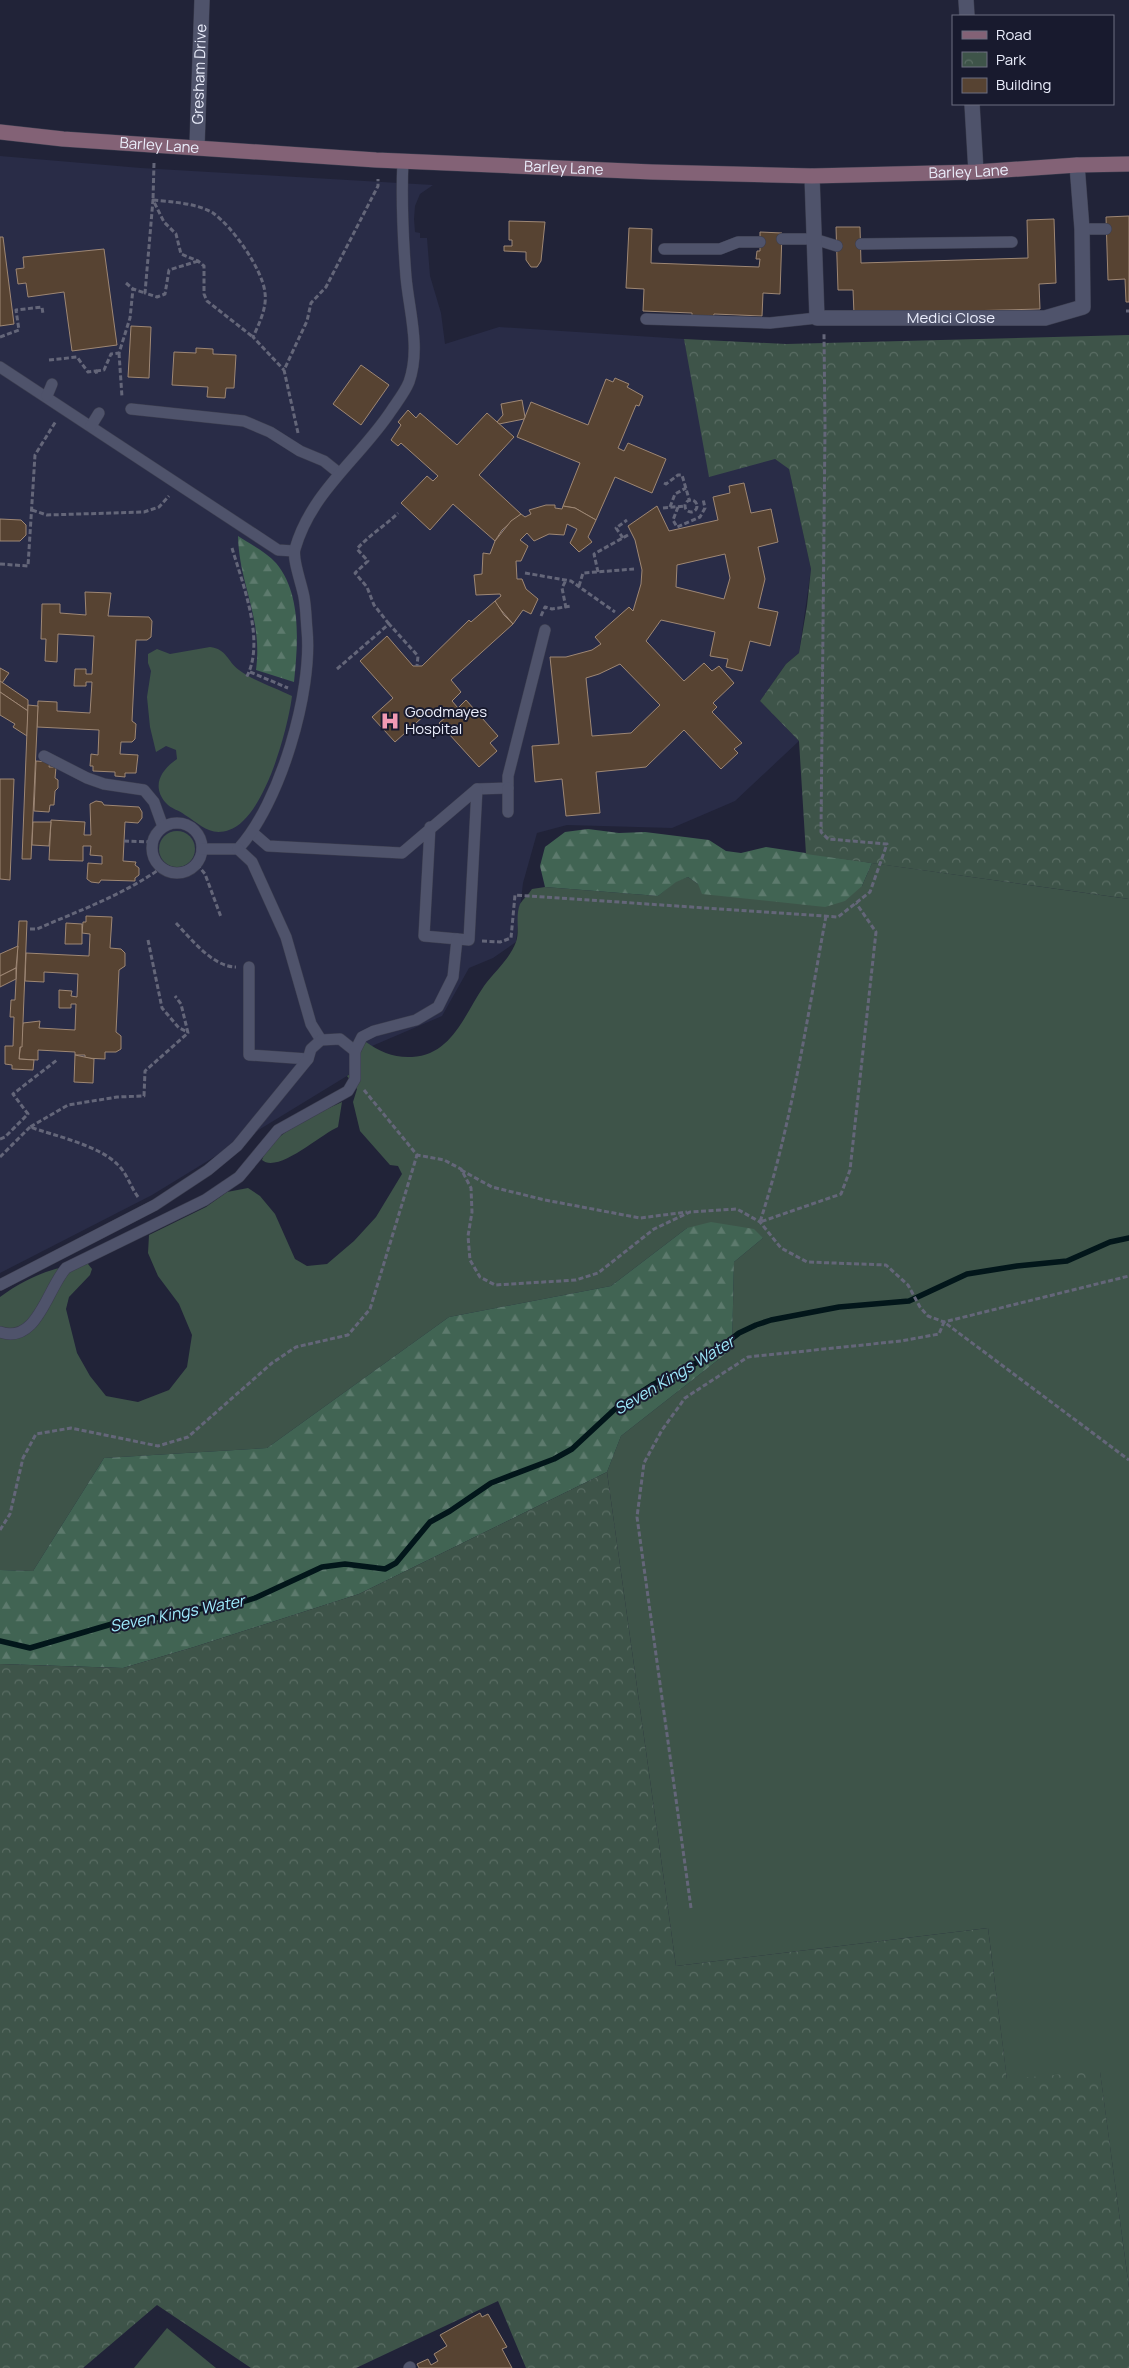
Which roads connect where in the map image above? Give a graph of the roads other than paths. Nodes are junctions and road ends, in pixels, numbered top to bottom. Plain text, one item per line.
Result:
1 (202, 0) edge
2 (966, 0) edge
3 (967, 15) edge
4 (972, 105) edge
5 (0, 132) edge
6 (197, 146) junction
7 (403, 161) junction
8 (1129, 164) edge
9 (1077, 165) junction
10 (976, 172) junction
11 (812, 176) junction
12 (1082, 229) junction
13 (1106, 230) dead end
14 (782, 239) dead end
15 (814, 239) junction
16 (760, 242) dead end
17 (1012, 242) dead end
18 (860, 244) dead end
19 (837, 246) dead end
20 (664, 249) dead end
21 (820, 318) junction
22 (646, 319) dead end
23 (0, 367) edge
24 (52, 384) dead end
25 (47, 396) junction
26 (131, 409) road end
27 (99, 413) dead end
28 (91, 426) junction
29 (339, 473) junction
30 (202, 485) dead end
31 (196, 496) junction
32 (294, 551) junction
33 (542, 626) road end
34 (44, 756) dead end
35 (508, 788) junction
36 (477, 789) junction
37 (508, 812) dead end
38 (163, 827) junction
39 (430, 828) junction
40 (253, 833) junction
41 (202, 849) junction
42 (238, 849) junction
43 (457, 939) junction
44 (249, 967) road end
45 (321, 1040) junction
46 (355, 1051) junction
47 (308, 1059) junction
48 (0, 1285) edge
49 (0, 1332) edge

1 - 6 street, Gresham Drive
2 - 3 street
4 - 10 street
5 - 6 main road, Barley Lane
6 - 7 main road, Barley Lane
7 - 11 main road, Barley Lane
7 - 29 lane
8 - 9 main road, Barley Lane
9 - 10 main road, Barley Lane
9 - 12 street, Medici Close
10 - 11 main road, Barley Lane
11 - 15 street
12 - 13 lane
12 - 21 street, Medici Close
14 - 15 lane
15 - 19 lane
15 - 21 street
16 - 20 lane
17 - 18 lane
21 - 22 lane
23 - 25 lane
24 - 25 lane
25 - 28 lane
26 - 29 lane
27 - 28 lane
28 - 31 lane
29 - 32 lane
30 - 31 lane
31 - 32 lane
32 - 40 lane
33 - 35 lane
34 - 38 lane
35 - 36 lane
35 - 37 lane
36 - 39 lane
36 - 43 lane
38 - 41 lane
38 - 41 lane
39 - 40 lane
39 - 43 lane
40 - 42 lane
41 - 42 lane
42 - 45 lane
43 - 46 lane
44 - 47 lane
45 - 46 lane
45 - 47 lane
46 - 49 lane
47 - 48 lane

